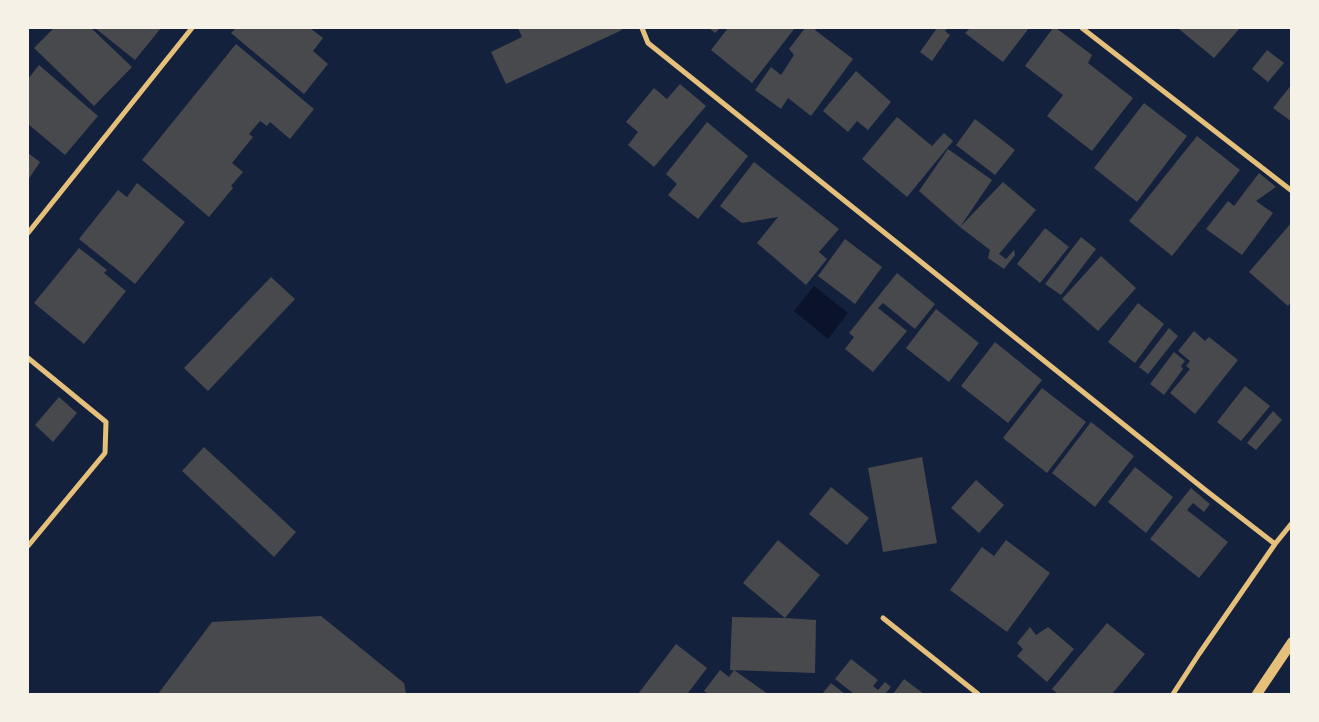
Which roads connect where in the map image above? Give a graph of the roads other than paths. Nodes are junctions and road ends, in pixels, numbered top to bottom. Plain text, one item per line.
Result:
1 (192, 28) edge
2 (642, 28) edge
3 (1082, 28) edge
4 (1292, 192) edge
5 (28, 232) edge
6 (28, 358) edge
7 (1292, 523) edge
8 (1275, 544) junction
9 (28, 546) edge
10 (883, 618) dead end
11 (1292, 642) edge
12 (978, 694) edge
13 (1173, 694) edge
14 (1257, 694) edge

1 - 5 street
2 - 8 street
3 - 4 street
6 - 9 street
7 - 8 street
8 - 13 street
10 - 12 street
11 - 14 main road

